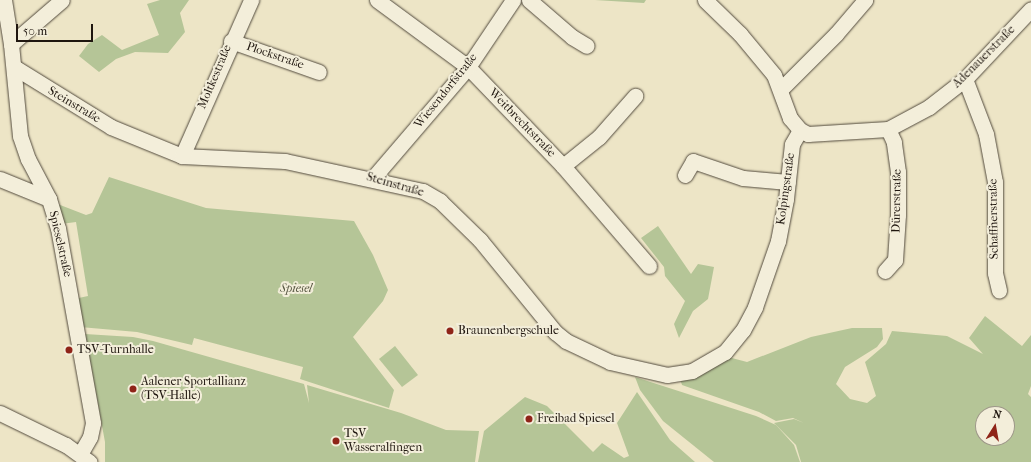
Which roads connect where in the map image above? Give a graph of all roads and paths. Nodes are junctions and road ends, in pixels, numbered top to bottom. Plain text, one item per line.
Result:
1 (4, 0) edge
2 (62, 0) edge
3 (251, 0) edge
4 (377, 0) edge
5 (513, 0) edge
6 (529, 0) edge
7 (705, 0) edge
8 (865, 0) edge
9 (1031, 9) edge
10 (231, 41) junction
11 (11, 44) junction
12 (587, 46) dead end
13 (14, 67) junction
14 (468, 67) junction
15 (319, 72) dead end
16 (964, 79) junction
17 (781, 89) junction
18 (635, 96) dead end
19 (888, 129) junction
20 (800, 130) junction
21 (182, 156) junction
22 (563, 166) junction
23 (685, 174) dead end
24 (373, 178) junction
25 (0, 179) edge
26 (788, 182) junction
27 (49, 199) junction
28 (649, 266) dead end
29 (885, 271) dead end
30 (999, 291) dead end
31 (725, 352) joint
32 (0, 413) edge
33 (85, 458) edge

1 - 11 street, Spieselstraße
2 - 11 street
3 - 10 street, Moltkestraße
4 - 14 street, Weitbrechtstraße
5 - 14 street, Wiesendorfstraße
6 - 12 street
7 - 17 street
8 - 17 street
9 - 16 street, Adenauerstraße
10 - 15 street, Plockstraße
10 - 21 street, Moltkestraße
11 - 13 street, Spieselstraße
13 - 21 street, Steinstraße
13 - 27 street, Spieselstraße
14 - 22 street, Weitbrechtstraße
14 - 24 street, Wiesendorfstraße
16 - 19 street, Adenauerstraße
16 - 30 street, Schaffnerstraße
17 - 20 street
18 - 22 street
19 - 20 street, Adenauerstraße
19 - 29 street, Dürerstraße
20 - 26 street, Kolpingstraße
21 - 24 street, Steinstraße
22 - 28 street, Weitbrechtstraße
23 - 26 street
24 - 31 street, Steinstraße
25 - 27 street
26 - 31 street, Kolpingstraße
27 - 33 street, Spieselstraße
32 - 33 street

